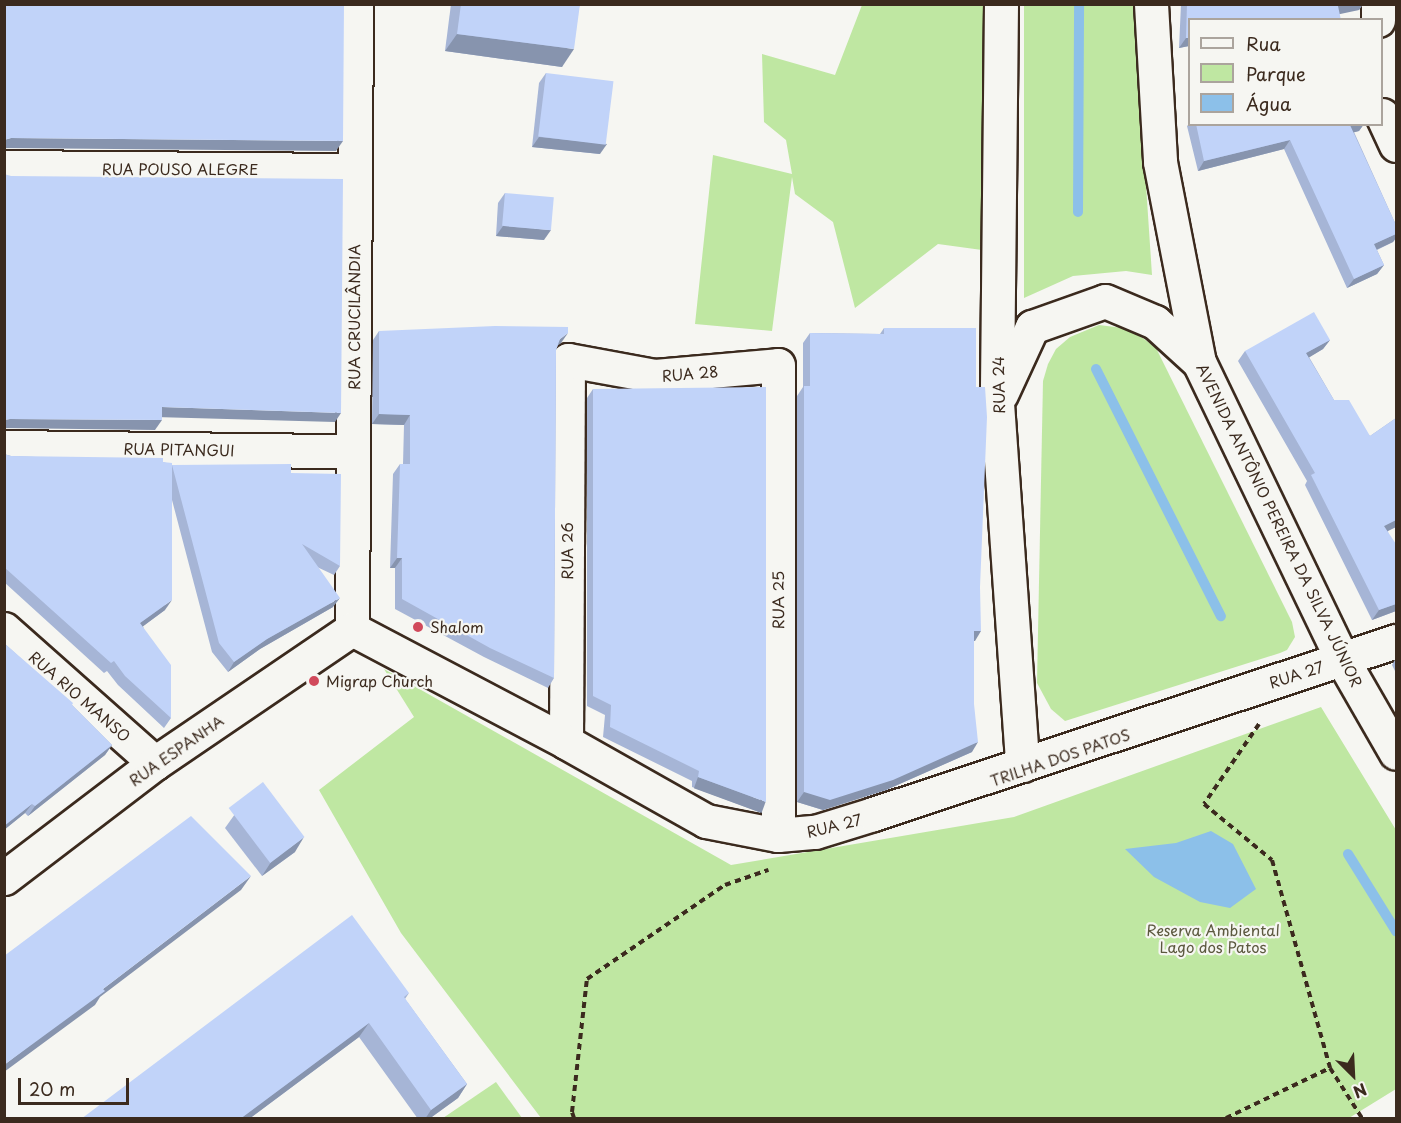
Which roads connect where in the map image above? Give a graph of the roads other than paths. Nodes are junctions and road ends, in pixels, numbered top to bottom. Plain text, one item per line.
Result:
1 (356, 4) edge
2 (1001, 4) edge
3 (1151, 4) edge
4 (1383, 117) edge
5 (1396, 145) edge
6 (4, 167) edge
7 (355, 170) junction
8 (568, 360) joint
9 (1199, 362) junction
10 (778, 365) joint
11 (997, 403) junction
12 (4, 447) edge
13 (353, 451) junction
14 (4, 629) edge
15 (352, 629) junction
16 (1396, 641) edge
17 (1342, 659) junction
18 (566, 742) junction
19 (1396, 753) edge
20 (155, 763) junction
21 (1022, 765) junction
22 (778, 835) junction
23 (4, 878) edge

1 - 7 street, RUA CRUCILÂNDIA
2 - 11 street, RUA 24
3 - 9 street, AVENIDA ANTÔNIO PEREIRA DA SILVA JÚNIOR
4 - 5 street
6 - 7 street, RUA POUSO ALEGRE
7 - 13 street, RUA CRUCILÂNDIA
8 - 10 street, RUA 28
8 - 18 street, RUA 26
9 - 11 street
9 - 17 street, AVENIDA ANTÔNIO PEREIRA DA SILVA JÚNIOR
10 - 22 street, RUA 25
11 - 21 street, RUA 24
12 - 13 street, RUA PITANGUI
13 - 15 street, RUA CRUCILÂNDIA
14 - 20 street, RUA RIO MANSO
15 - 18 street, RUA 27
15 - 20 street, RUA ESPANHA
16 - 17 street, RUA 27
17 - 19 street, AVENIDA ANTÔNIO PEREIRA DA SILVA JÚNIOR
17 - 21 street, RUA 27
18 - 22 street, RUA 27
20 - 23 street, RUA ESPANHA
21 - 22 street, RUA 27

